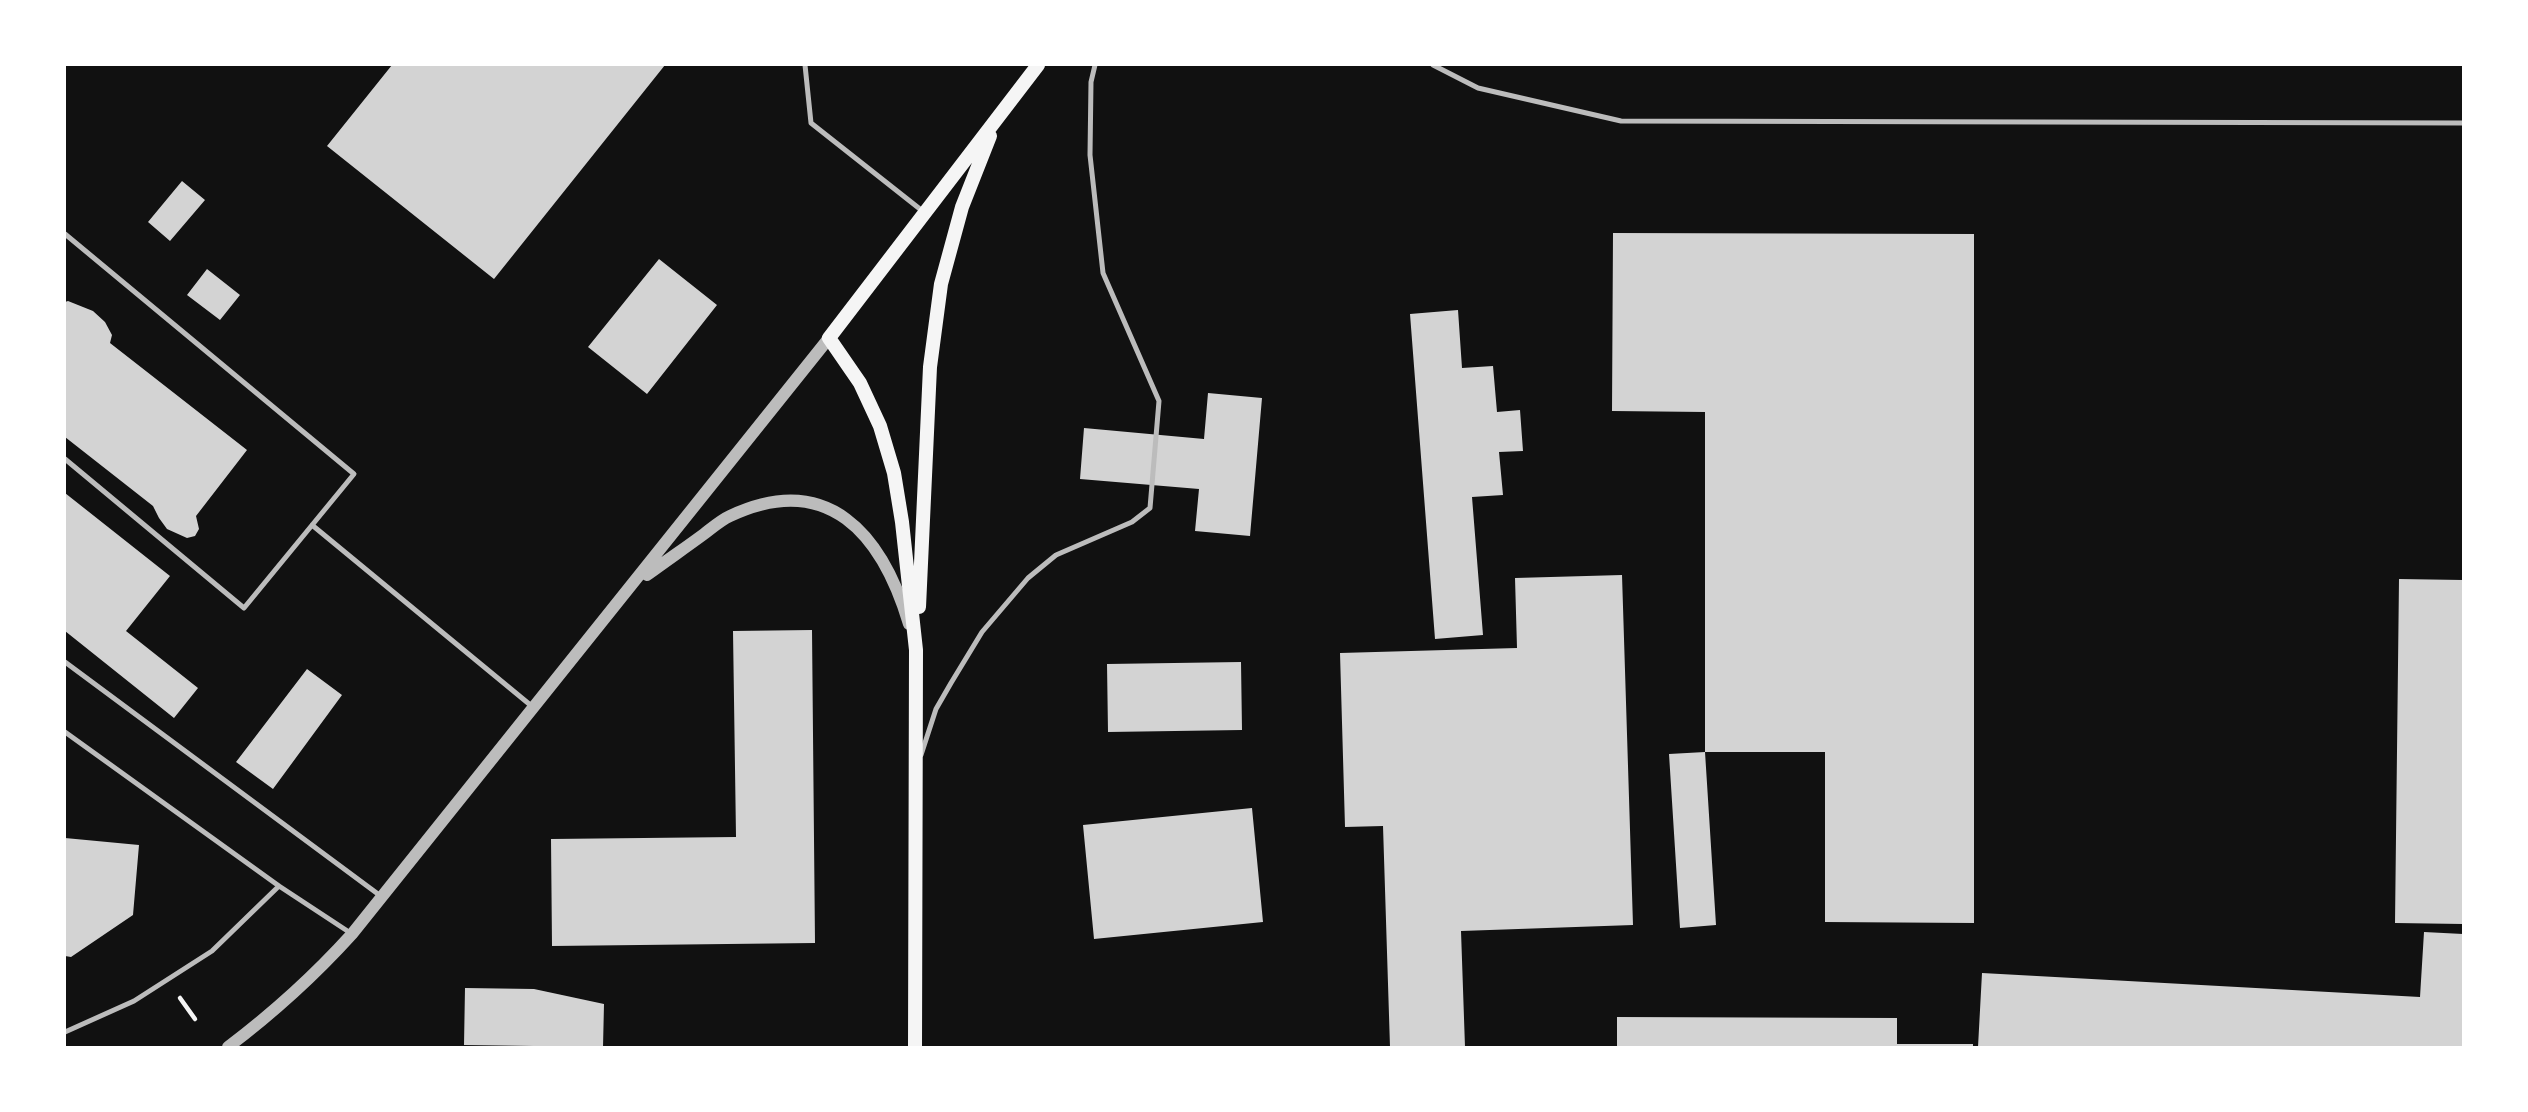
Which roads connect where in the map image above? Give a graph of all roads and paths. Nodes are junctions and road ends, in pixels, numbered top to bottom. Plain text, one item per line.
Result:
1 (805, 65) edge
2 (1038, 65) edge
3 (1095, 65) edge
4 (1433, 65) edge
5 (996, 120) junction
6 (2463, 123) edge
7 (925, 213) junction
8 (65, 233) edge
9 (829, 338) junction
10 (65, 459) edge
11 (312, 525) junction
12 (635, 583) junction
13 (916, 650) junction
14 (65, 662) edge
15 (534, 708) junction
16 (65, 732) edge
17 (916, 768) junction
18 (279, 886) junction
19 (382, 897) junction
20 (352, 934) junction
21 (65, 1032) edge
22 (228, 1047) edge
23 (915, 1047) edge

1 - 7 lane
2 - 5 main road
3 - 17 lane
4 - 6 lane
5 - 7 main road
5 - 13 main road
7 - 9 main road
8 - 11 lane
9 - 12 street
9 - 13 main road
10 - 11 lane
11 - 15 lane
12 - 13 street
12 - 15 street
13 - 17 main road
14 - 19 lane
15 - 19 street
16 - 18 lane
17 - 23 main road
18 - 20 lane
18 - 21 lane
19 - 20 street
20 - 22 street

